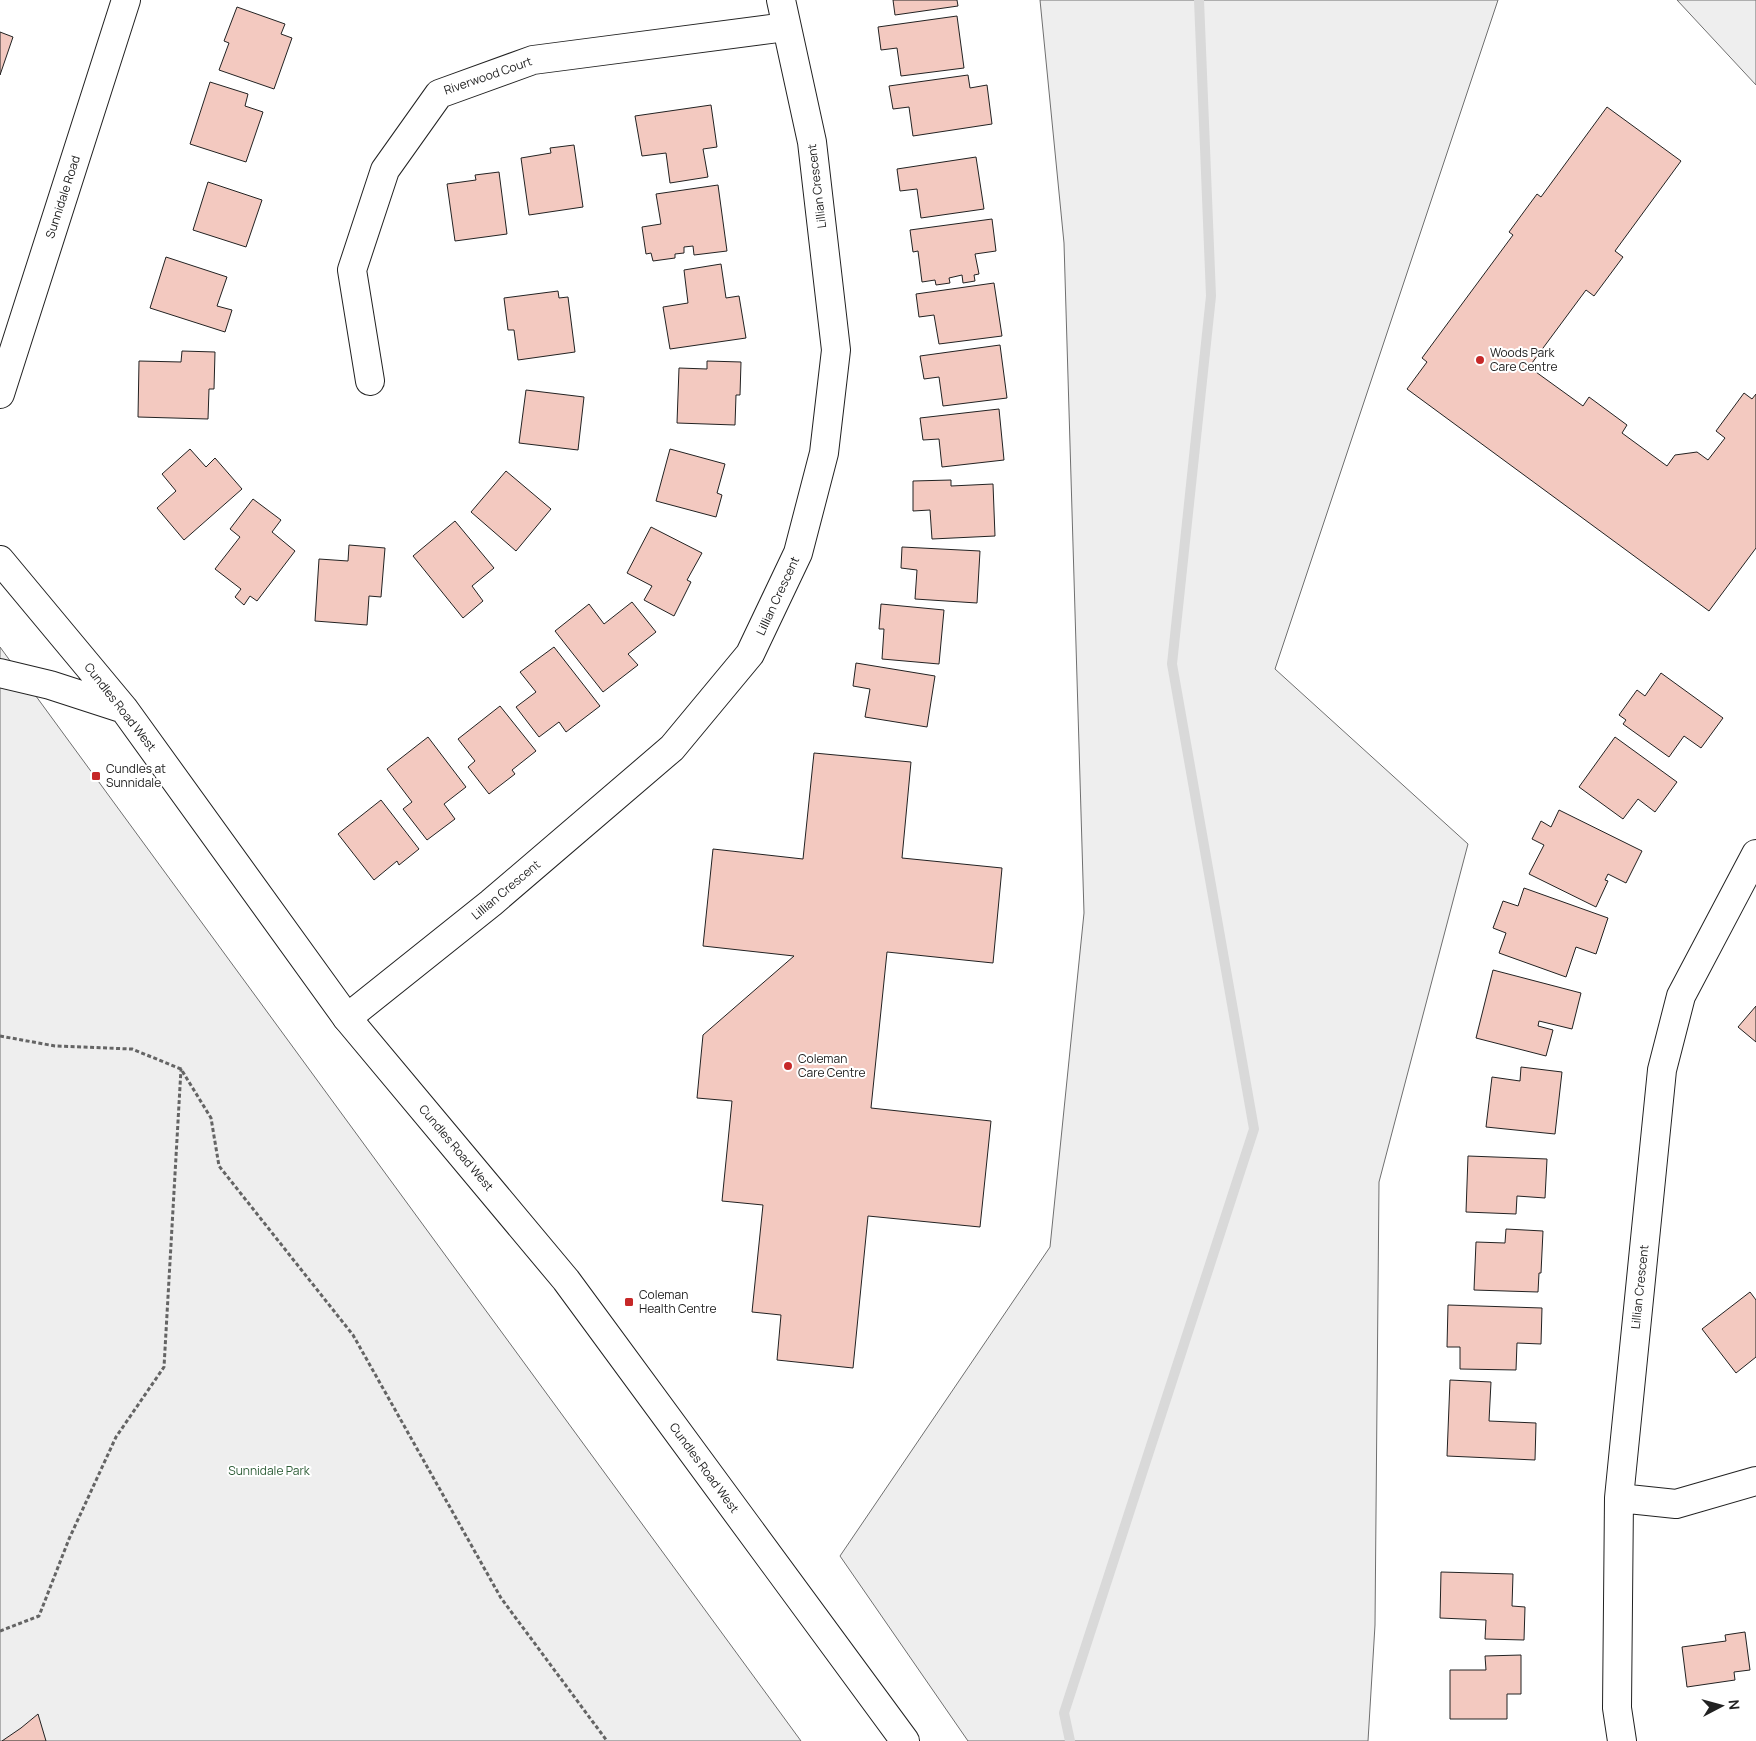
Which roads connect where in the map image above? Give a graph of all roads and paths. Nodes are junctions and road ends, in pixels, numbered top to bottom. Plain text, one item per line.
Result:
1 (126, 0) edge
2 (781, 0) edge
3 (786, 27) junction
4 (370, 381) dead end
5 (0, 394) edge
6 (0, 560) edge
7 (0, 673) edge
8 (124, 709) junction
9 (1756, 854) edge
10 (347, 1018) junction
11 (0, 1036) edge
12 (181, 1069) junction
13 (1756, 1481) edge
14 (1619, 1498) junction
15 (0, 1631) edge
16 (606, 1741) edge
17 (906, 1741) edge
18 (1622, 1741) edge

1 - 5 street, Sunnidale Road
2 - 3 street, Lillian Crescent
3 - 4 street, Riverwood Court
3 - 10 street, Lillian Crescent
6 - 8 street, Cundles Road West
7 - 8 street
8 - 10 street, Cundles Road West
9 - 14 street, Lillian Crescent
10 - 17 street, Cundles Road West
11 - 12 path
12 - 15 path
12 - 16 path
13 - 14 street
14 - 18 street, Lillian Crescent

